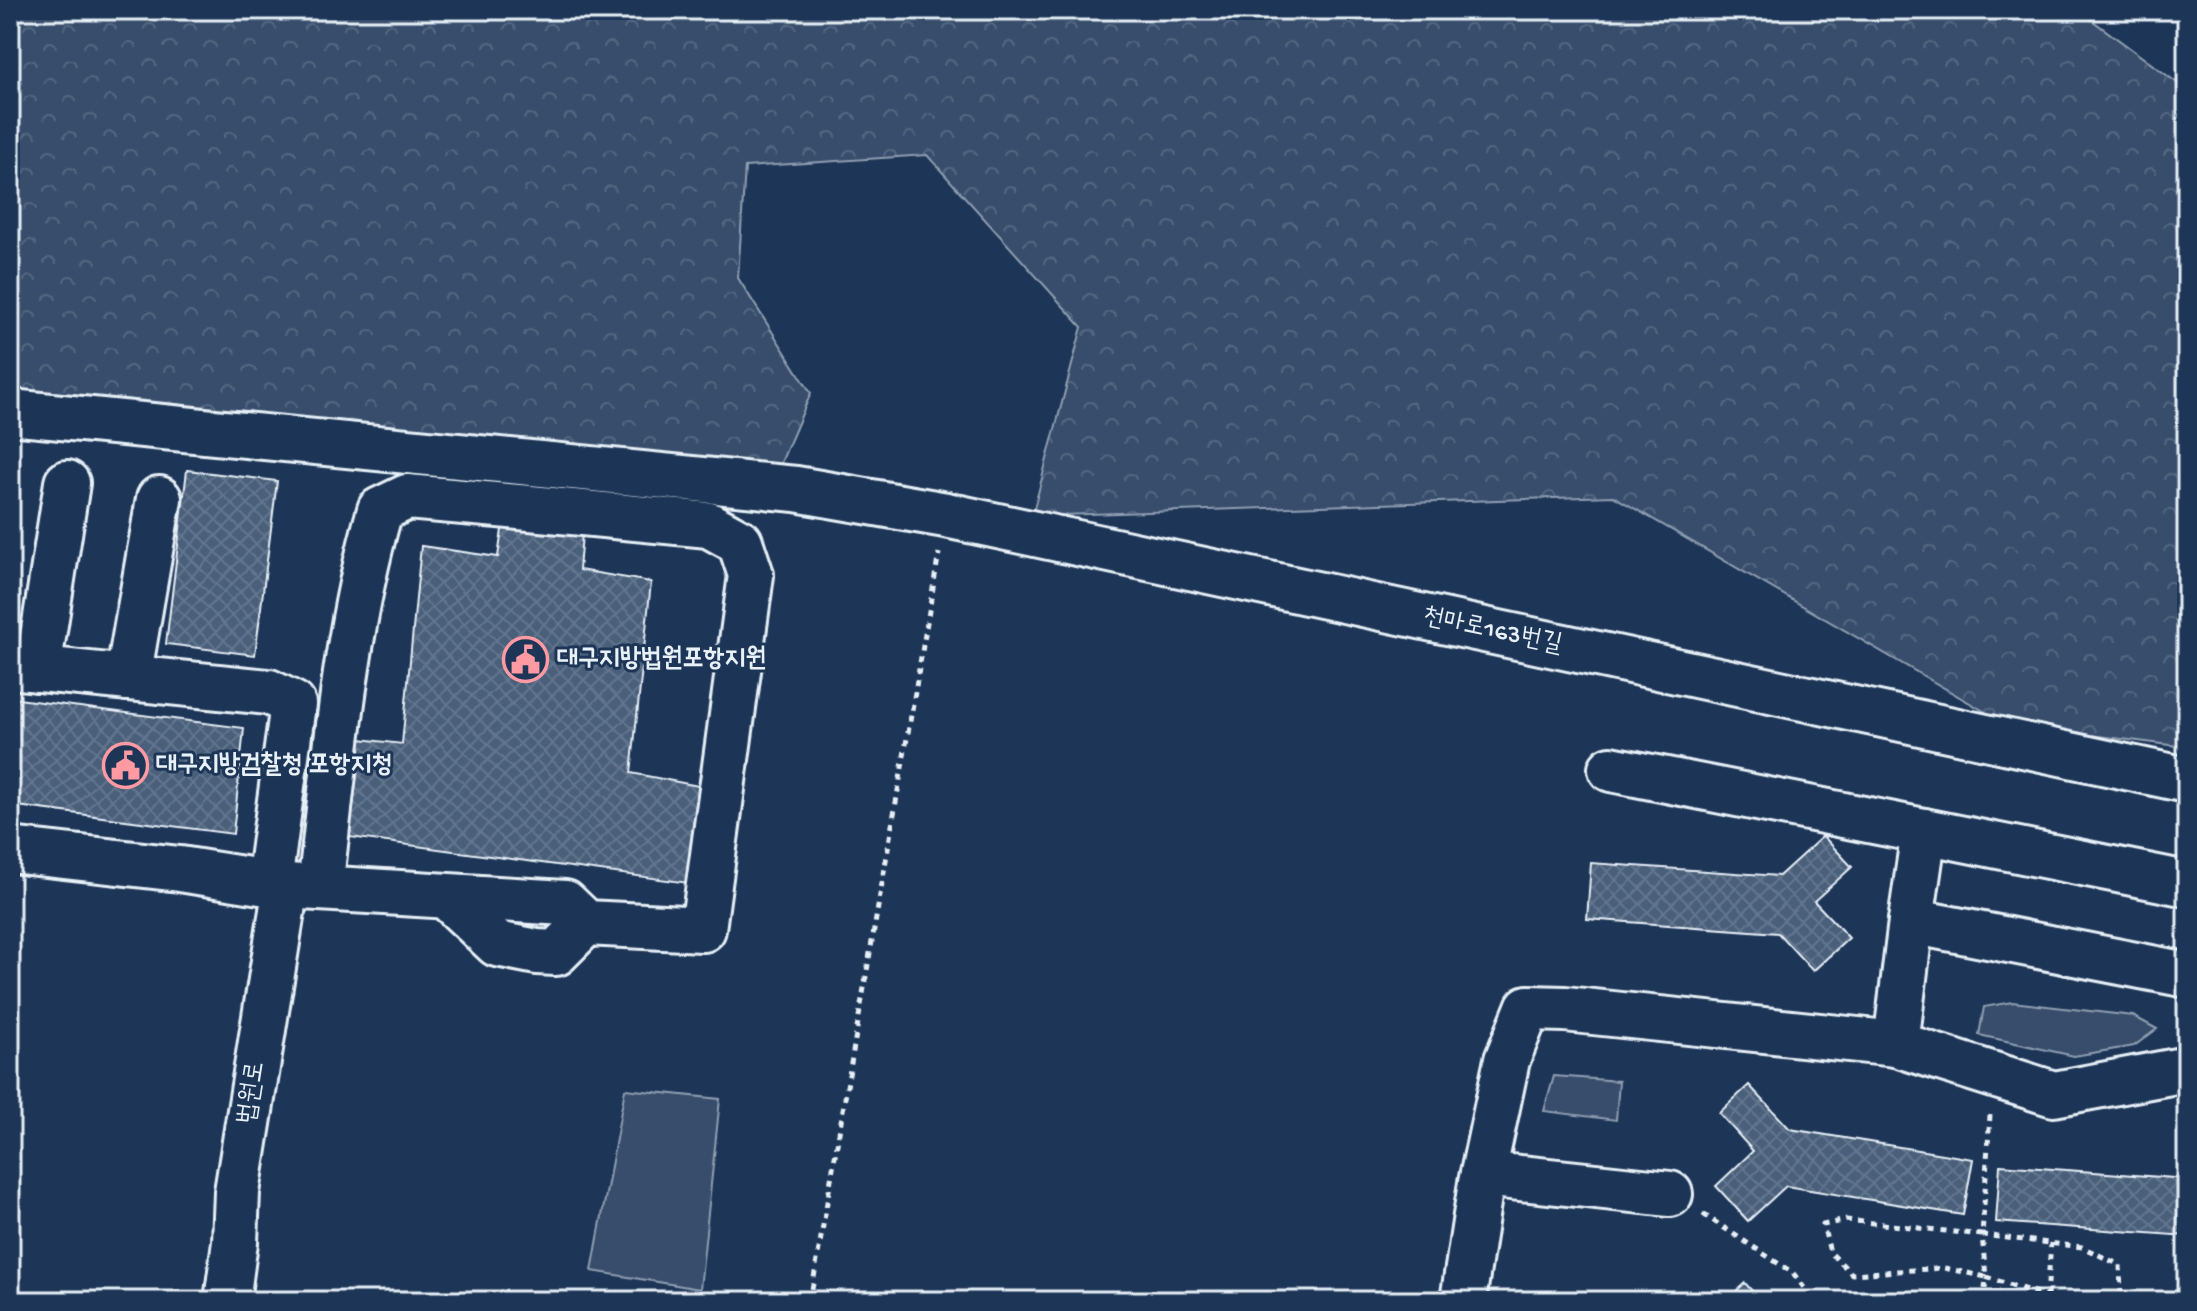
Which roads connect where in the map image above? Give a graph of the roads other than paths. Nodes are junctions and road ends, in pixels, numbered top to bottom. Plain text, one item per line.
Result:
1 (10, 412) edge
2 (67, 483) dead end
3 (159, 499) dead end
4 (24, 667) edge
5 (128, 678) junction
6 (1611, 769) dead end
7 (2187, 780) edge
8 (1924, 831) junction
9 (10, 850) edge
10 (2187, 884) edge
11 (292, 886) junction
12 (1911, 921) junction
13 (2187, 975) edge
14 (1896, 1044) junction
15 (2187, 1069) edge
16 (1483, 1174) junction
17 (1670, 1194) road end
18 (227, 1301) edge
19 (1463, 1301) edge

1 - 7 street, 천마로163번길
2 - 4 street
3 - 5 street
4 - 5 street
5 - 11 street
6 - 8 street
8 - 10 street
8 - 12 street
9 - 11 street
11 - 11 street
11 - 18 street, 법원로
12 - 13 street
12 - 14 street
14 - 15 street
14 - 16 street
16 - 17 street
16 - 19 street

